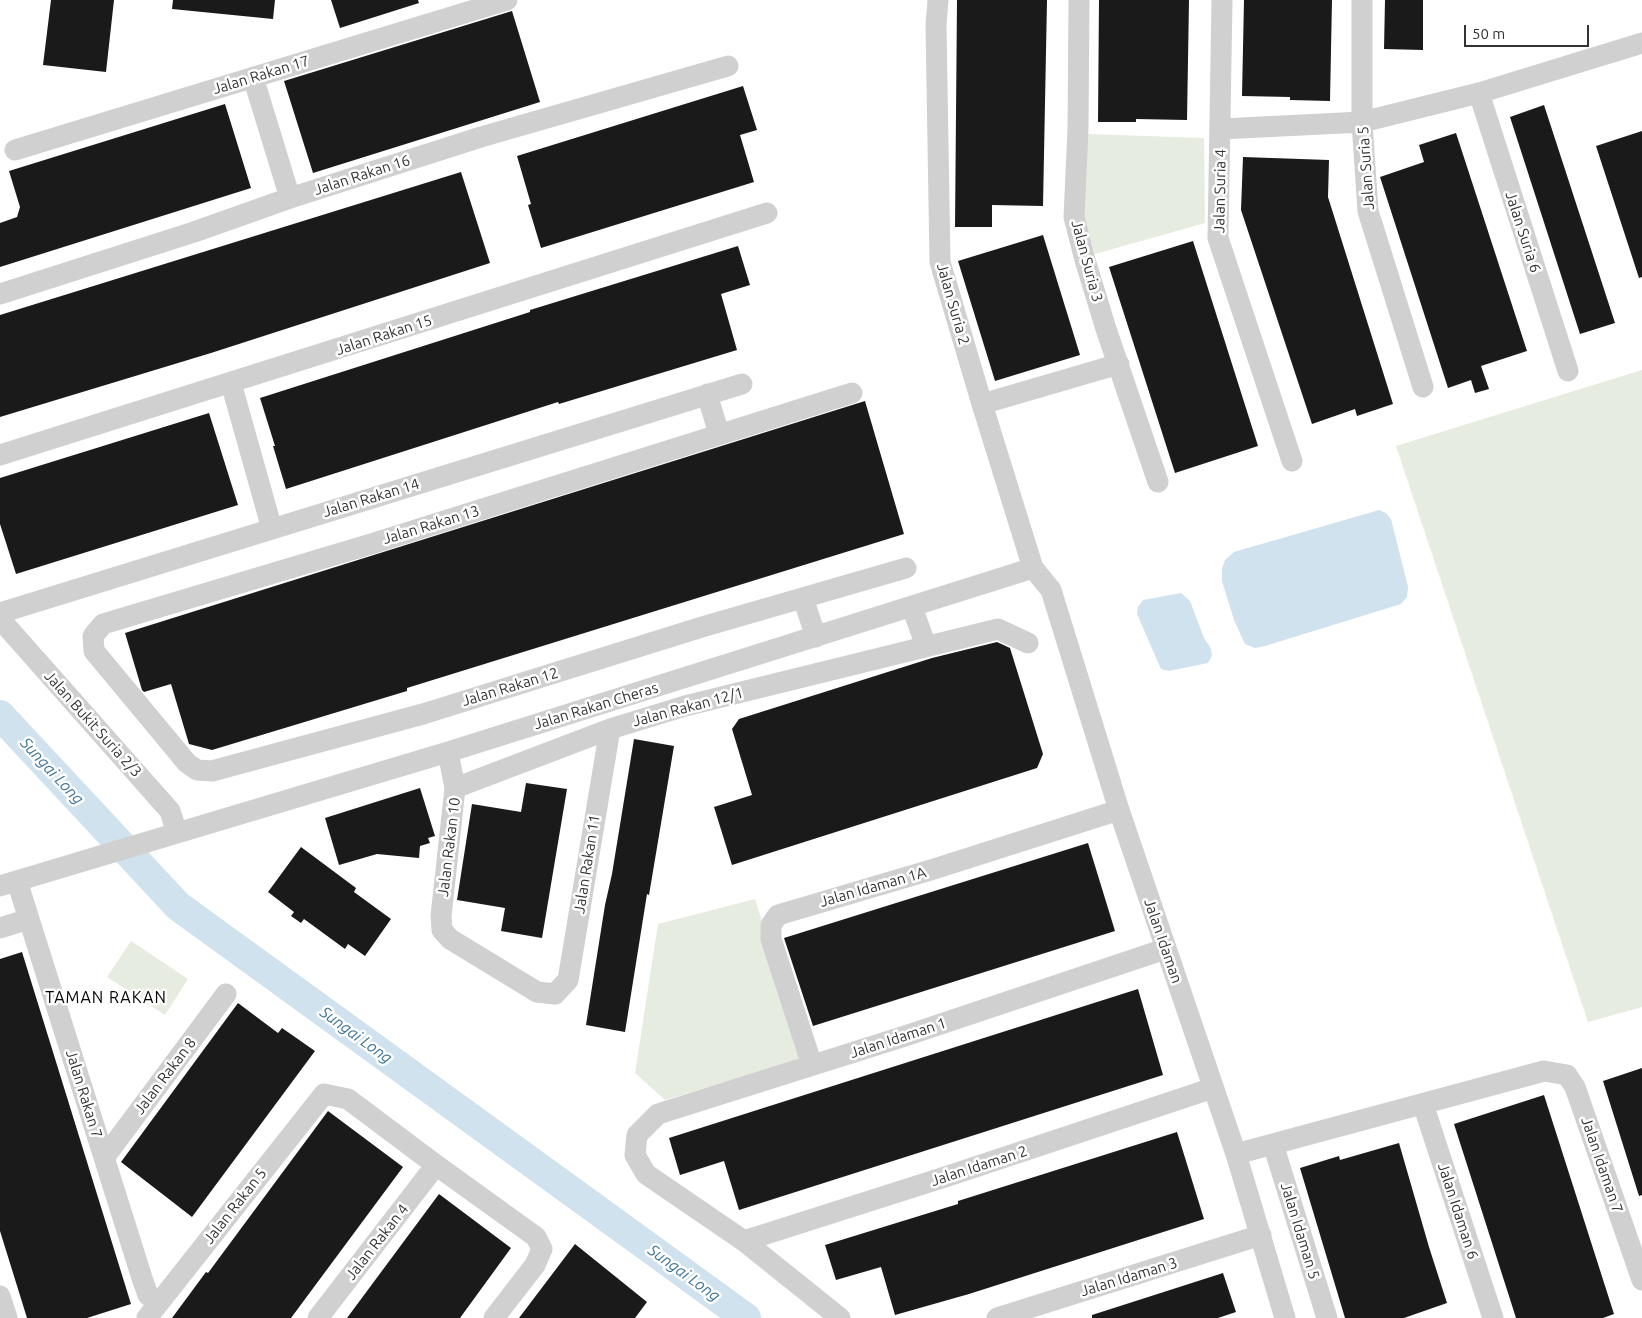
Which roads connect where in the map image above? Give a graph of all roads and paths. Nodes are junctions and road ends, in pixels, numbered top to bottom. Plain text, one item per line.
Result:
1 (507, 0) edge
2 (938, 0) edge
3 (1079, 0) edge
4 (1222, 0) edge
5 (1362, 0) edge
6 (1642, 43) edge
7 (728, 66) dead end
8 (253, 77) junction
9 (1478, 93) junction
10 (1362, 122) junction
11 (1220, 129) junction
12 (15, 150) dead end
13 (290, 198) junction
14 (767, 213) dead end
15 (0, 294) edge
16 (1119, 364) junction
17 (1568, 371) dead end
18 (231, 383) junction
19 (742, 384) dead end
20 (1423, 387) dead end
21 (852, 393) dead end
22 (707, 394) junction
23 (982, 404) junction
24 (719, 434) junction
25 (0, 456) edge
26 (1292, 461) dead end
27 (1158, 482) dead end
28 (272, 529) junction
29 (906, 568) dead end
30 (1033, 568) junction
31 (803, 598) junction
32 (912, 607) junction
33 (0, 613) edge
34 (0, 619) edge
35 (816, 637) junction
36 (1028, 643) dead end
37 (786, 646) junction
38 (926, 646) junction
39 (796, 679) junction
40 (138, 704) joint
41 (610, 729) junction
42 (448, 752) junction
43 (455, 788) junction
44 (1119, 810) junction
45 (167, 836) junction
46 (9, 883) edge
47 (29, 919) junction
48 (0, 928) edge
49 (450, 939) joint
50 (1165, 949) junction
51 (226, 994) dead end
52 (812, 1065) junction
53 (1213, 1088) junction
54 (1423, 1104) junction
55 (1273, 1144) junction
56 (1236, 1154) junction
57 (104, 1158) junction
58 (436, 1166) junction
59 (1261, 1235) junction
60 (744, 1241) junction
61 (1642, 1280) edge
62 (0, 1296) edge
63 (152, 1311) edge
64 (7, 1318) edge
65 (318, 1318) edge
66 (494, 1318) edge
67 (840, 1318) edge
68 (997, 1318) edge
69 (1285, 1318) edge
70 (1327, 1318) edge
71 (1493, 1318) edge

1 - 8 street, Jalan Rakan 17
2 - 23 street, Jalan Suria 2
3 - 16 street, Jalan Suria 3
4 - 11 street, Jalan Suria 4
5 - 10 street, Jalan Suria 5
6 - 9 street
7 - 13 street, Jalan Rakan 16
8 - 12 street, Jalan Rakan 17
8 - 13 street
9 - 10 street
9 - 17 street, Jalan Suria 6
10 - 11 street
10 - 20 street, Jalan Suria 5
11 - 26 street, Jalan Suria 4
13 - 15 street, Jalan Rakan 16
14 - 18 street, Jalan Rakan 15
16 - 23 street
16 - 27 street, Jalan Suria 3
18 - 25 street, Jalan Rakan 15
18 - 28 street
19 - 22 street, Jalan Rakan 14
21 - 24 street, Jalan Rakan 13
22 - 24 street
22 - 28 street, Jalan Rakan 14
23 - 30 street, Jalan Suria 2
24 - 40 street, Jalan Rakan 13
28 - 33 street, Jalan Rakan 14
29 - 31 street, Jalan Rakan 12
30 - 32 street, Jalan Rakan Cheras
30 - 44 street, Jalan Idaman
31 - 35 street
31 - 40 street, Jalan Rakan 12
32 - 35 street, Jalan Rakan Cheras
32 - 38 street
34 - 45 street, Jalan Bukit Suria 2/3
35 - 37 street, Jalan Rakan Cheras
36 - 38 street, Jalan Rakan 12/1
37 - 39 street
37 - 42 street, Jalan Rakan Cheras
38 - 39 street, Jalan Rakan 12/1
39 - 41 street, Jalan Rakan 12/1
41 - 43 street, Jalan Rakan 12/1
41 - 49 street, Jalan Rakan 11
42 - 43 street, Jalan Rakan 10
42 - 45 street, Jalan Rakan Cheras
43 - 49 street, Jalan Rakan 10
44 - 50 street, Jalan Idaman
44 - 52 street, Jalan Idaman 1A
45 - 46 street, Jalan Rakan Cheras
46 - 47 street, Jalan Rakan 7
47 - 48 street
47 - 57 street, Jalan Rakan 7
50 - 52 street, Jalan Idaman 1
50 - 53 street, Jalan Idaman
51 - 57 street, Jalan Rakan 8
52 - 60 street, Jalan Idaman 1
53 - 56 street, Jalan Idaman
53 - 60 street, Jalan Idaman 2
54 - 55 street
54 - 61 street, Jalan Idaman 7
54 - 71 street, Jalan Idaman 6
55 - 56 street
55 - 70 street, Jalan Idaman 5
56 - 59 street, Jalan Idaman
57 - 63 street, Jalan Rakan 7
58 - 63 street, Jalan Rakan 5
58 - 65 street, Jalan Rakan 4
58 - 66 street
59 - 68 street, Jalan Idaman 3
59 - 69 street, Jalan Idaman
60 - 67 street
62 - 64 street

